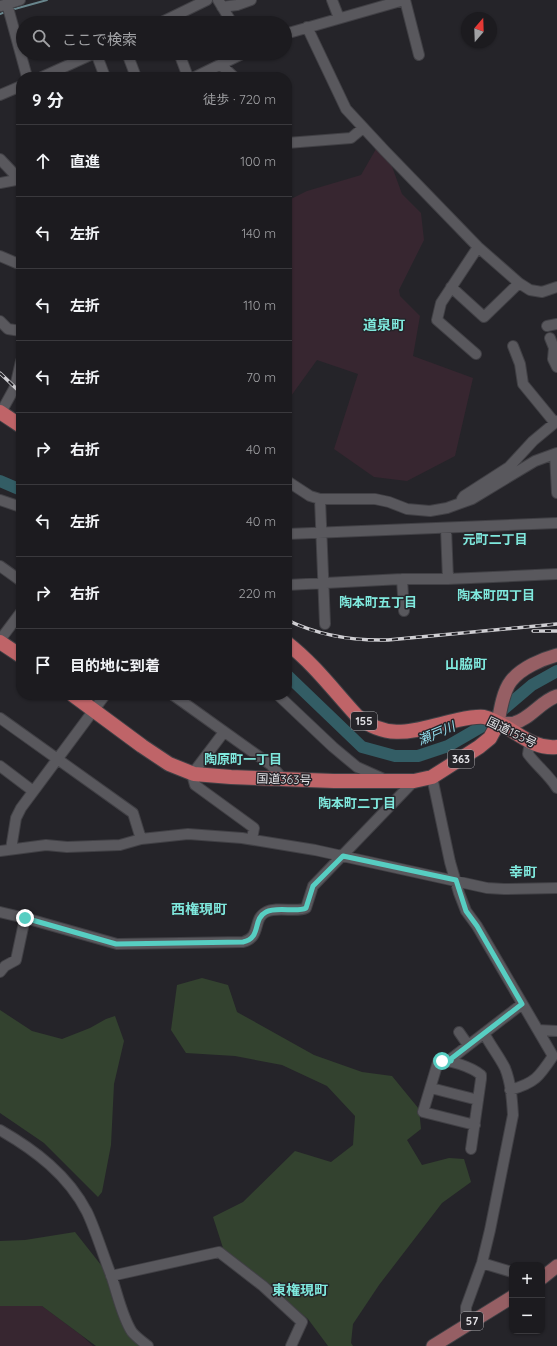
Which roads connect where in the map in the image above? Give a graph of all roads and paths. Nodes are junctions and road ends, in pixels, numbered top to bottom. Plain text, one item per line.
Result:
1 (20, 0) edge
2 (207, 0) edge
3 (251, 0) edge
4 (332, 0) edge
5 (377, 0) edge
6 (404, 0) edge
7 (220, 4) edge
8 (7, 10) edge
9 (366, 12) junction
10 (176, 16) edge
11 (228, 16) edge
12 (339, 18) junction
13 (0, 20) edge
14 (307, 27) junction
15 (292, 32) edge
16 (16, 40) edge
17 (419, 55) dead end
18 (22, 60) edge
19 (80, 60) edge
20 (99, 60) edge
21 (130, 60) edge
22 (182, 60) edge
23 (231, 60) edge
24 (221, 65) junction
25 (26, 72) edge
26 (53, 72) edge
27 (103, 72) edge
28 (134, 72) edge
29 (186, 72) edge
30 (206, 72) edge
31 (229, 72) edge
32 (16, 88) edge
33 (0, 95) edge
34 (363, 128) junction
35 (292, 142) edge
36 (0, 159) edge
37 (16, 175) edge
38 (16, 180) edge
39 (0, 183) edge
40 (478, 247) junction
41 (0, 256) edge
42 (16, 263) edge
43 (519, 283) junction
44 (451, 287) junction
45 (557, 287) edge
46 (0, 321) edge
47 (16, 330) edge
48 (550, 338) dead end
49 (513, 346) dead end
50 (476, 354) dead end
51 (557, 367) edge
52 (16, 388) edge
53 (0, 413) edge
54 (556, 422) edge
55 (16, 423) edge
56 (556, 454) edge
57 (292, 484) edge
58 (557, 493) edge
59 (320, 499) junction
60 (0, 500) edge
61 (16, 505) edge
62 (459, 505) junction
63 (557, 523) edge
64 (446, 528) junction
65 (292, 534) edge
66 (322, 534) junction
67 (0, 566) edge
68 (557, 574) edge
69 (16, 577) edge
70 (402, 579) junction
71 (448, 579) junction
72 (323, 584) junction
73 (292, 585) edge
74 (404, 611) dead end
75 (16, 619) edge
76 (325, 624) dead end
77 (0, 641) edge
78 (292, 647) edge
79 (16, 652) edge
80 (557, 655) edge
81 (557, 696) edge
82 (80, 700) edge
83 (102, 700) edge
84 (180, 700) edge
85 (283, 700) edge
86 (94, 711) junction
87 (0, 718) edge
88 (498, 723) junction
89 (224, 732) junction
90 (530, 742) junction
91 (557, 747) edge
92 (57, 760) junction
93 (0, 766) edge
94 (194, 774) junction
95 (432, 777) junction
96 (283, 779) junction
97 (390, 781) junction
98 (414, 781) junction
99 (557, 788) edge
100 (33, 791) junction
101 (141, 839) junction
102 (252, 839) junction
103 (11, 850) junction
104 (0, 851) edge
105 (343, 856) junction
106 (456, 880) junction
107 (557, 888) edge
108 (0, 912) edge
109 (25, 918) junction
110 (0, 972) edge
111 (522, 1004) junction
112 (538, 1030) junction
113 (557, 1031) edge
114 (459, 1032) dead end
115 (484, 1033) junction
116 (468, 1045) junction
117 (451, 1061) junction
118 (430, 1088) junction
119 (510, 1090) junction
120 (478, 1100) junction
121 (475, 1125) junction
122 (0, 1130) edge
123 (471, 1149) dead end
124 (482, 1263) junction
125 (557, 1266) edge
126 (509, 1271) edge
127 (111, 1276) junction
128 (545, 1276) edge
129 (510, 1298) edge
130 (470, 1323) junction
131 (148, 1346) edge
132 (291, 1346) edge
133 (433, 1346) edge

1 - 8 street
2 - 10 street
3 - 7 street
4 - 12 street
5 - 9 street
6 - 9 street
6 - 17 street
7 - 11 street
8 - 13 street
8 - 16 street
9 - 12 street
12 - 14 street
14 - 15 street
14 - 34 street
18 - 25 street
19 - 26 street
20 - 27 street
21 - 28 street
22 - 29 street
23 - 24 street
24 - 30 street
24 - 31 street
32 - 33 street
34 - 35 street
34 - 40 street
36 - 37 street
38 - 39 street
40 - 43 street
40 - 44 street
41 - 42 street
43 - 44 street
43 - 45 street
44 - 50 street
46 - 47 street
48 - 51 street
49 - 54 street
52 - 53 street
53 - 55 highway
54 - 62 street
56 - 58 street
56 - 62 street
57 - 59 street
59 - 62 street
59 - 66 street
60 - 61 street
63 - 64 street
64 - 66 street
64 - 71 street
65 - 66 street
66 - 72 street
67 - 69 street
68 - 71 street
70 - 71 street
70 - 72 street
70 - 74 street
72 - 73 street
72 - 76 street
75 - 77 street
77 - 79 highway
78 - 88 highway, 国道155号 / 155
80 - 88 main road
81 - 88 main road
82 - 86 highway, 国道363号 / 363
83 - 86 street
84 - 89 street
85 - 97 street
86 - 92 street
86 - 94 highway, 国道363号 / 363
87 - 92 street
88 - 90 highway, 国道155号 / 155
88 - 95 highway, 国道363号 / 363
89 - 94 street
89 - 96 street
90 - 91 highway, 国道155号 / 155
90 - 99 street
92 - 100 street
92 - 101 street
93 - 100 street
94 - 96 highway, 国道363号 / 363
94 - 102 street
95 - 98 highway, 国道363号 / 363
95 - 106 street
96 - 97 highway, 国道363号 / 363
97 - 98 highway, 国道363号 / 363
98 - 105 street
100 - 103 street
101 - 102 street
101 - 103 street
102 - 105 street
103 - 104 street
105 - 106 street
105 - 109 street
106 - 107 street
106 - 111 street
108 - 109 street
109 - 110 street
111 - 112 street
111 - 115 street
112 - 113 street
112 - 119 street
114 - 116 street
115 - 116 street
115 - 119 street
116 - 117 street
117 - 118 street
117 - 120 street
118 - 120 street
118 - 121 street
119 - 124 street
120 - 121 street
121 - 123 street
122 - 127 street
124 - 126 street
124 - 130 street
125 - 128 main road
127 - 131 street
127 - 132 street
129 - 130 main road, 57
130 - 133 main road, 57

